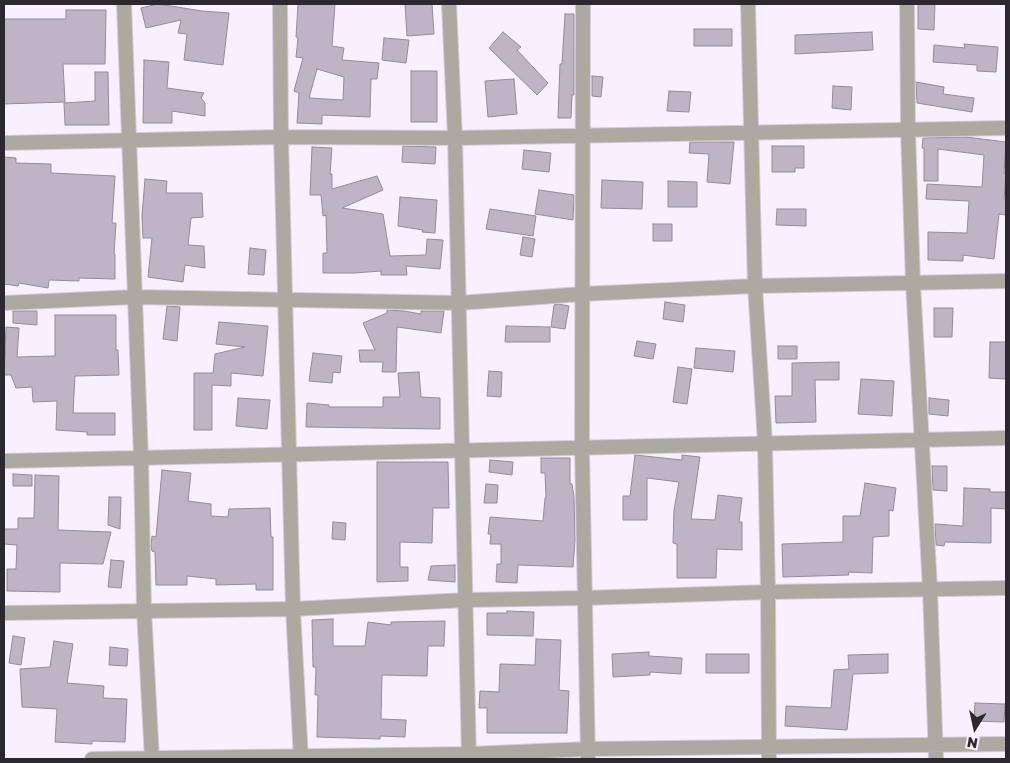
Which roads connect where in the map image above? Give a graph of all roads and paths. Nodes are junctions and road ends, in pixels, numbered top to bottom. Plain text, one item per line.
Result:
1 (124, 4) edge
2 (280, 4) edge
3 (449, 4) edge
4 (584, 4) edge
5 (748, 4) edge
6 (907, 4) edge
7 (1006, 128) edge
8 (908, 131) junction
9 (751, 134) junction
10 (582, 136) junction
11 (281, 137) junction
12 (455, 138) junction
13 (128, 140) junction
14 (4, 144) edge
15 (1006, 281) edge
16 (913, 283) junction
17 (755, 286) junction
18 (582, 294) junction
19 (135, 297) junction
20 (285, 300) junction
21 (4, 303) edge
22 (459, 303) junction
23 (1006, 438) edge
24 (922, 440) junction
25 (765, 444) junction
26 (582, 448) junction
27 (463, 451) junction
28 (289, 454) junction
29 (141, 458) junction
30 (4, 461) edge
31 (1006, 588) edge
32 (930, 590) junction
33 (768, 592) junction
34 (584, 598) junction
35 (466, 600) junction
36 (293, 609) junction
37 (144, 610) junction
38 (4, 613) edge
39 (1006, 744) edge
40 (935, 752) edge
41 (769, 753) edge
42 (588, 754) edge
43 (469, 756) edge
44 (301, 758) edge
45 (92, 759) edge
46 (152, 759) edge

1 - 13 street
2 - 11 street
3 - 12 street
4 - 10 street
5 - 9 street
6 - 8 street
7 - 8 street
8 - 9 street
8 - 16 street
9 - 10 street
9 - 17 street
10 - 12 street
10 - 18 street
11 - 12 street
11 - 13 street
11 - 20 street
12 - 22 street
13 - 14 street
13 - 19 street
15 - 16 street
16 - 17 street
16 - 24 street
17 - 18 street
17 - 25 street
18 - 22 street
18 - 26 street
19 - 20 street
19 - 21 street
19 - 29 street
20 - 22 street
20 - 28 street
22 - 27 street
23 - 24 street
24 - 25 street
24 - 32 street
25 - 26 street
25 - 33 street
26 - 27 street
26 - 34 street
27 - 28 street
27 - 35 street
28 - 29 street
28 - 36 street
29 - 30 street
29 - 37 street
31 - 32 street
32 - 33 street
32 - 40 street
33 - 34 street
33 - 41 street
34 - 35 street
34 - 42 street
35 - 36 street
35 - 43 street
36 - 37 street
36 - 44 street
37 - 38 street
37 - 46 street
39 - 40 street
40 - 41 street
41 - 42 street
42 - 43 street
43 - 44 street
44 - 46 street
45 - 46 street

